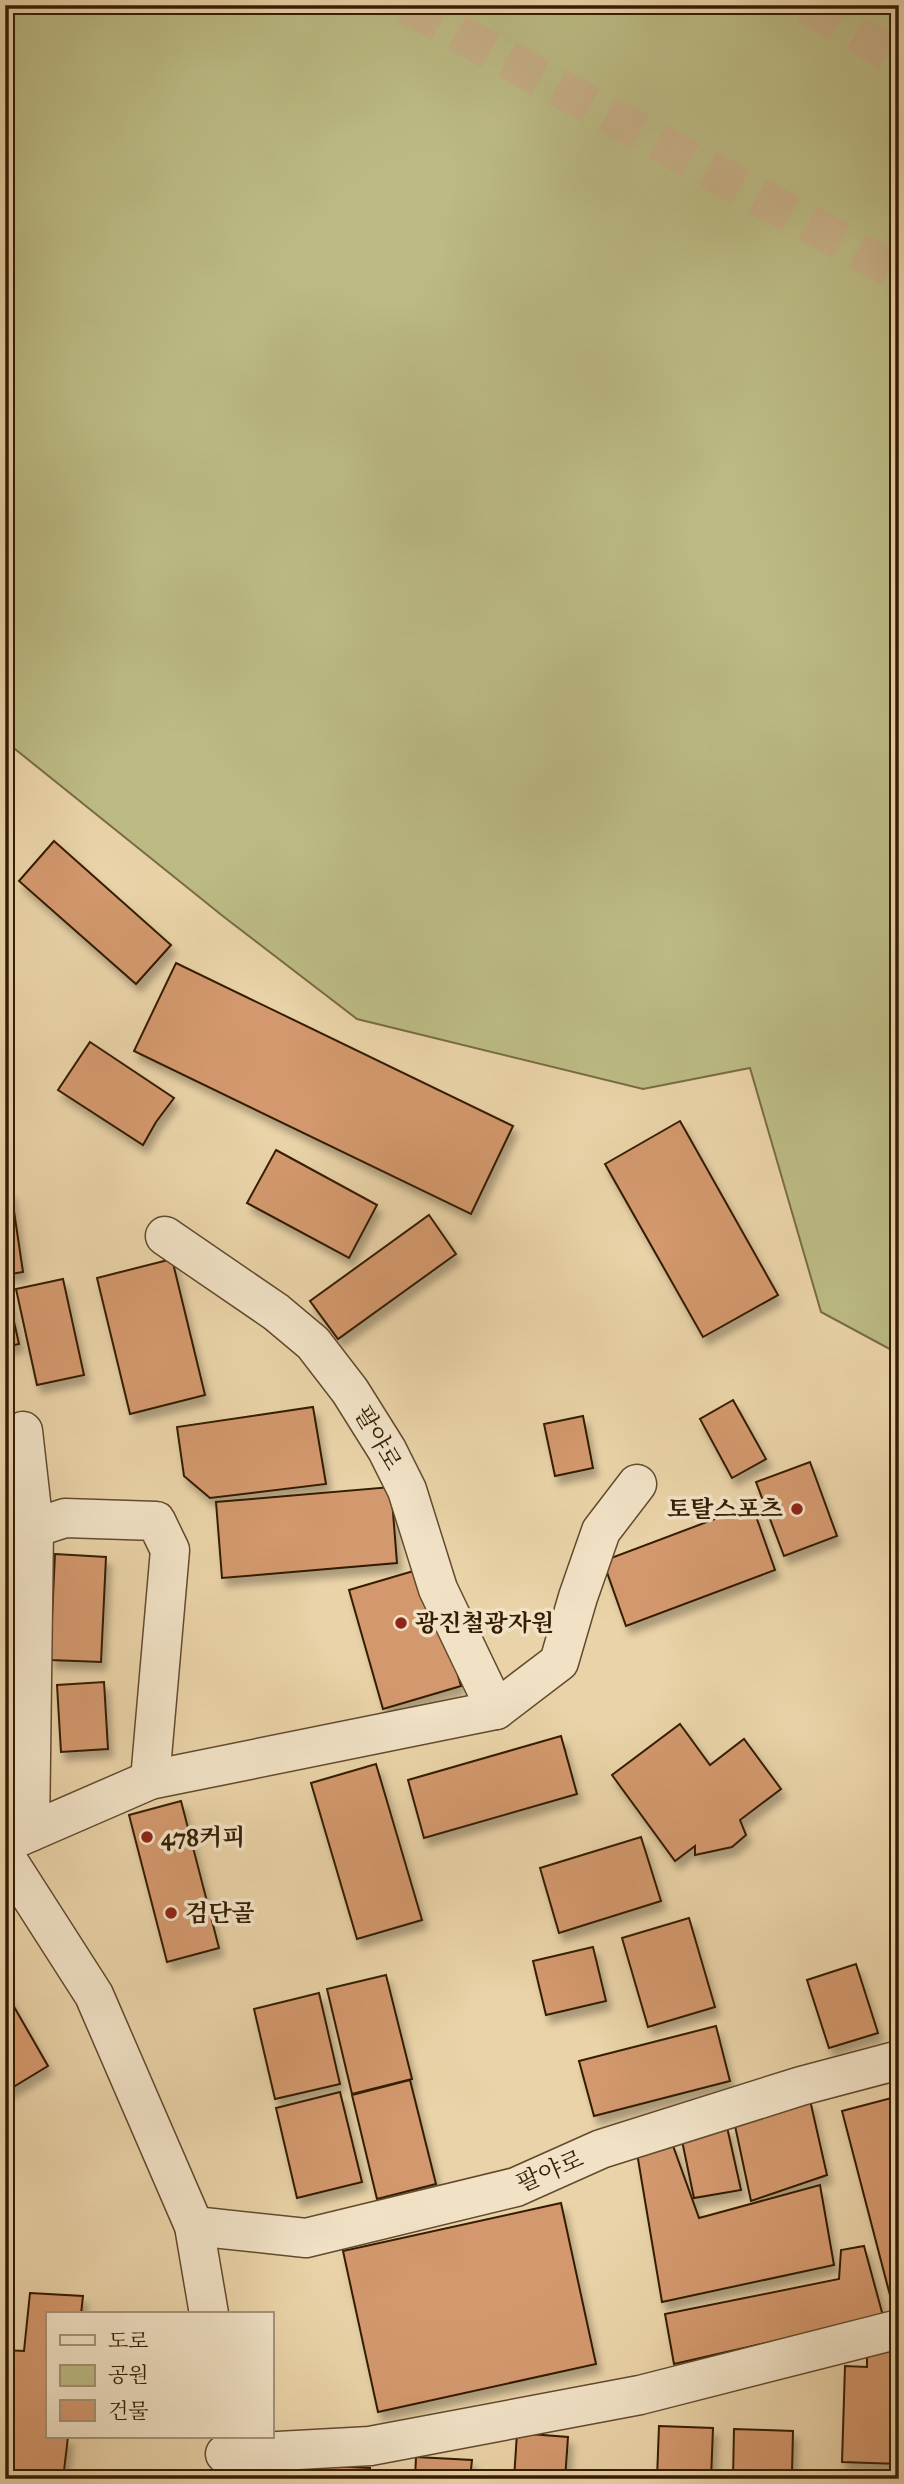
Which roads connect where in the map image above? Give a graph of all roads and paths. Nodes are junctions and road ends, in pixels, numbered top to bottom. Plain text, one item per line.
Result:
1 (165, 1236) dead end
2 (23, 1431) dead end
3 (637, 1484) dead end
4 (34, 1528) junction
5 (496, 1710) junction
6 (150, 1780) junction
7 (14, 1844) edge
8 (899, 2060) edge
9 (194, 2226) junction
10 (209, 2312) edge
11 (899, 2329) edge
12 (225, 2456) edge

1 - 5 street, 팔야로
2 - 4 street
3 - 5 street
4 - 6 street
4 - 7 street
5 - 6 street
6 - 7 street
7 - 9 street
8 - 9 street, 팔야로
9 - 10 street
11 - 12 street

